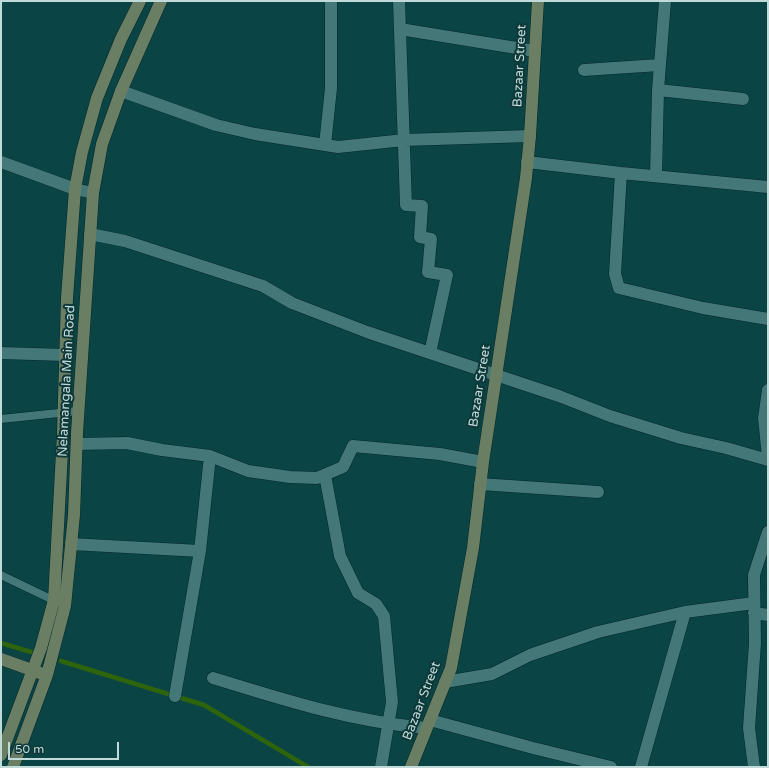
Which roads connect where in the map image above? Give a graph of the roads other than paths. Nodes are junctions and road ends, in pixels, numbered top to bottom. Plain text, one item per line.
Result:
1 (140, 1) edge
2 (161, 1) edge
3 (332, 1) edge
4 (399, 1) edge
5 (538, 1) edge
6 (665, 1) edge
7 (400, 29) junction
8 (536, 51) junction
9 (659, 65) junction
10 (584, 70) dead end
11 (658, 90) junction
12 (121, 91) junction
13 (743, 99) dead end
14 (530, 136) junction
15 (404, 140) junction
16 (326, 145) junction
17 (1, 162) edge
18 (527, 162) junction
19 (621, 173) junction
20 (656, 176) junction
21 (768, 187) edge
22 (75, 190) junction
23 (93, 193) junction
24 (90, 234) junction
25 (768, 319) edge
26 (1, 352) edge
27 (430, 353) junction
28 (65, 354) junction
29 (496, 375) junction
30 (768, 390) edge
31 (78, 411) junction
32 (63, 412) junction
33 (1, 419) edge
34 (77, 444) junction
35 (210, 456) junction
36 (768, 457) edge
37 (768, 460) edge
38 (483, 462) junction
39 (325, 475) junction
40 (480, 484) junction
41 (598, 492) dead end
42 (768, 532) edge
43 (71, 544) junction
44 (200, 551) junction
45 (1, 575) edge
46 (54, 600) junction
47 (65, 606) junction
48 (754, 608) junction
49 (684, 612) junction
50 (768, 616) edge
51 (1, 659) edge
52 (33, 670) junction
53 (47, 675) junction
54 (214, 678) dead end
55 (445, 682) junction
56 (175, 696) dead end
57 (428, 724) junction
58 (388, 725) junction
59 (6, 729) edge
60 (1, 755) edge
61 (13, 767) edge
62 (381, 767) edge
63 (411, 767) edge
64 (611, 767) edge
65 (641, 767) edge
66 (754, 767) edge

1 - 22 main road
2 - 12 main road, Nelamangala Main Road
3 - 16 street
4 - 7 street
5 - 8 main road, Bazaar Street
6 - 9 street
7 - 8 street
7 - 15 street
8 - 14 main road, Bazaar Street
9 - 10 street
9 - 11 street
11 - 13 street
11 - 20 street
12 - 16 street
12 - 23 main road, Nelamangala Main Road
14 - 15 street
14 - 18 main road, Bazaar Street
15 - 16 street
15 - 27 street
17 - 22 street
18 - 19 street
18 - 29 main road, Bazaar Street
19 - 20 street
19 - 25 street
20 - 21 street
22 - 23 street
22 - 28 main road
23 - 24 main road, Nelamangala Main Road
24 - 27 street
24 - 31 main road, Nelamangala Main Road
26 - 28 street
27 - 29 street
28 - 32 main road
29 - 37 street
29 - 38 main road, Bazaar Street
30 - 36 street
31 - 32 lane
31 - 34 main road, Nelamangala Main Road
32 - 33 lane
32 - 46 main road
34 - 35 street
34 - 43 main road, Nelamangala Main Road
35 - 39 street
35 - 44 street
38 - 39 street
38 - 40 main road, Bazaar Street
39 - 58 street
40 - 41 street
40 - 55 main road, Bazaar Street
42 - 48 street
43 - 44 street
43 - 47 main road, Nelamangala Main Road
44 - 56 street
45 - 46 lane
46 - 47 lane
46 - 52 main road
47 - 53 main road, Nelamangala Main Road
48 - 49 street
48 - 50 street
48 - 66 street
49 - 55 street
49 - 65 street
51 - 52 main road
52 - 53 main road
52 - 59 main road
53 - 61 main road, Nelamangala Main Road
54 - 58 street
55 - 57 main road, Bazaar Street
57 - 58 street
57 - 63 main road, Bazaar Street
57 - 64 street
58 - 62 street
59 - 60 main road

